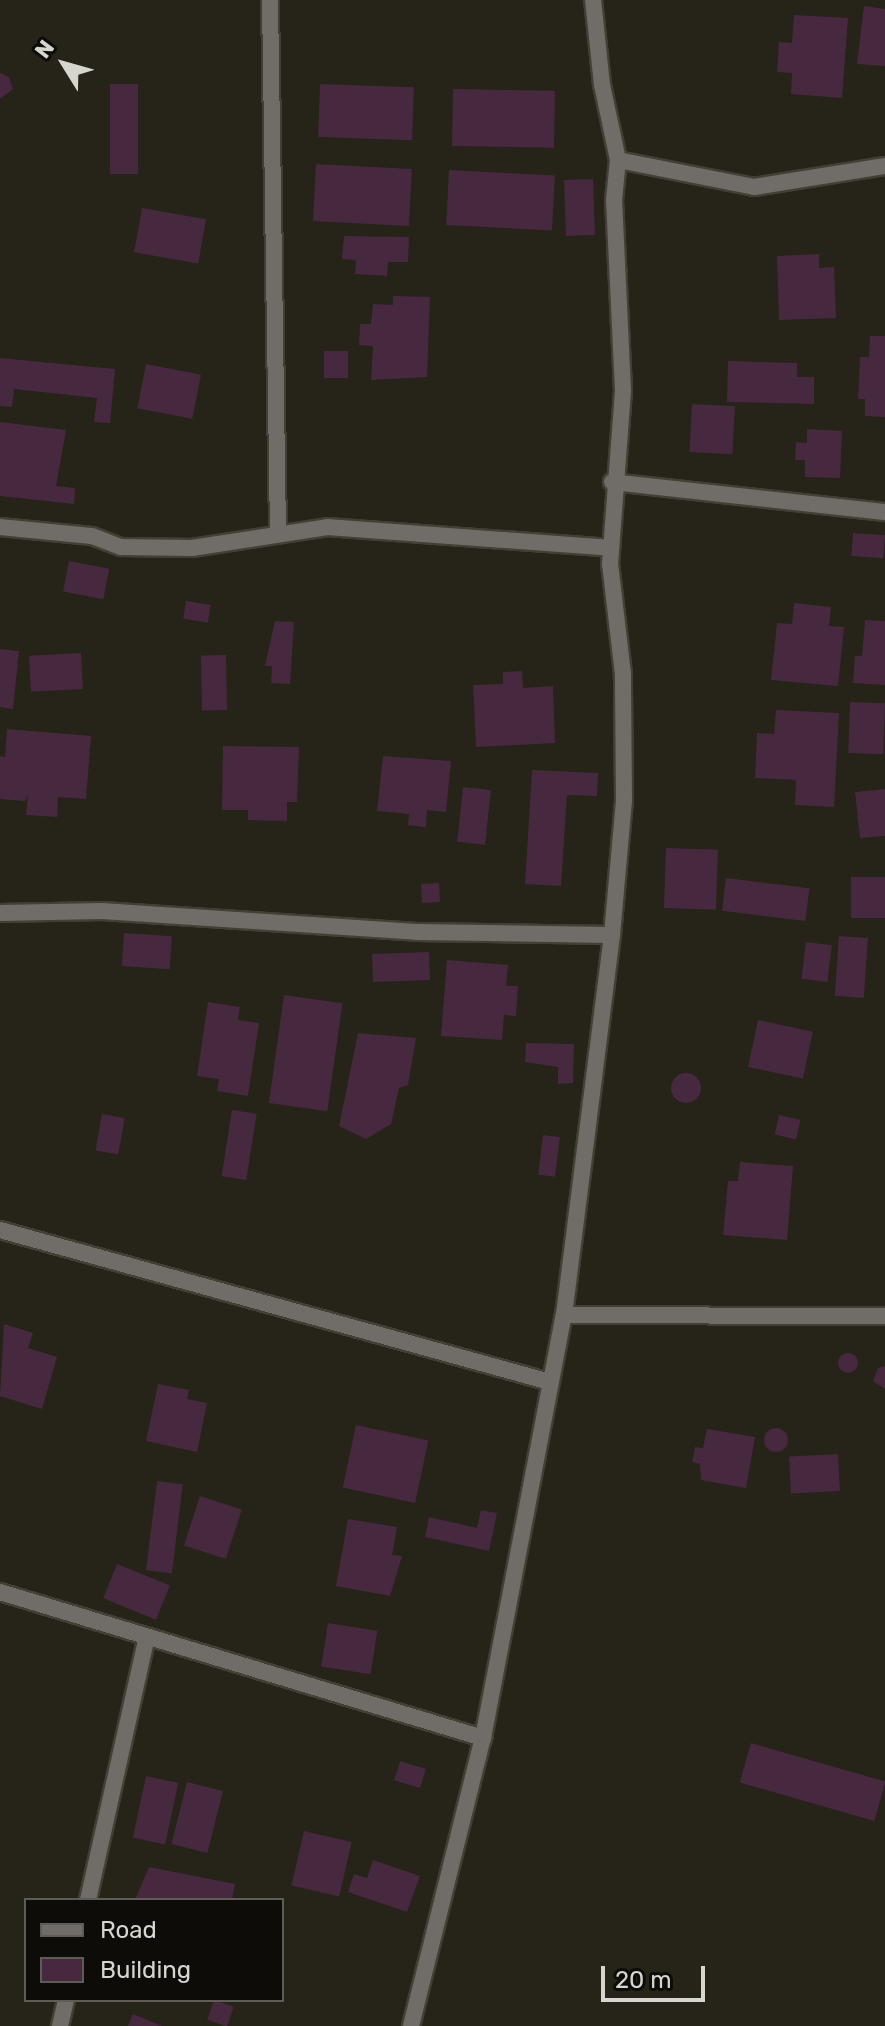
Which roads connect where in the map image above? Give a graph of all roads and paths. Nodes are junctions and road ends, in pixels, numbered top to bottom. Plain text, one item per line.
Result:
1 (270, 0) edge
2 (593, 0) edge
3 (618, 160) junction
4 (885, 166) edge
5 (612, 482) junction
6 (885, 512) edge
7 (0, 527) edge
8 (278, 533) junction
9 (611, 548) junction
10 (0, 913) edge
11 (612, 935) junction
12 (0, 1230) edge
13 (564, 1315) junction
14 (885, 1316) edge
15 (550, 1382) junction
16 (0, 1592) edge
17 (147, 1637) junction
18 (483, 1738) junction
19 (88, 1898) edge
20 (66, 2002) edge
21 (60, 2026) edge
22 (411, 2026) edge

1 - 8 street
2 - 3 street
3 - 4 street
3 - 5 street
5 - 6 street
5 - 9 street
7 - 8 street
8 - 9 street
9 - 11 street
10 - 11 street
11 - 13 street
12 - 15 street
13 - 14 street
13 - 15 street
15 - 18 street
16 - 17 street
17 - 18 street
17 - 19 street
18 - 22 street
20 - 21 street

